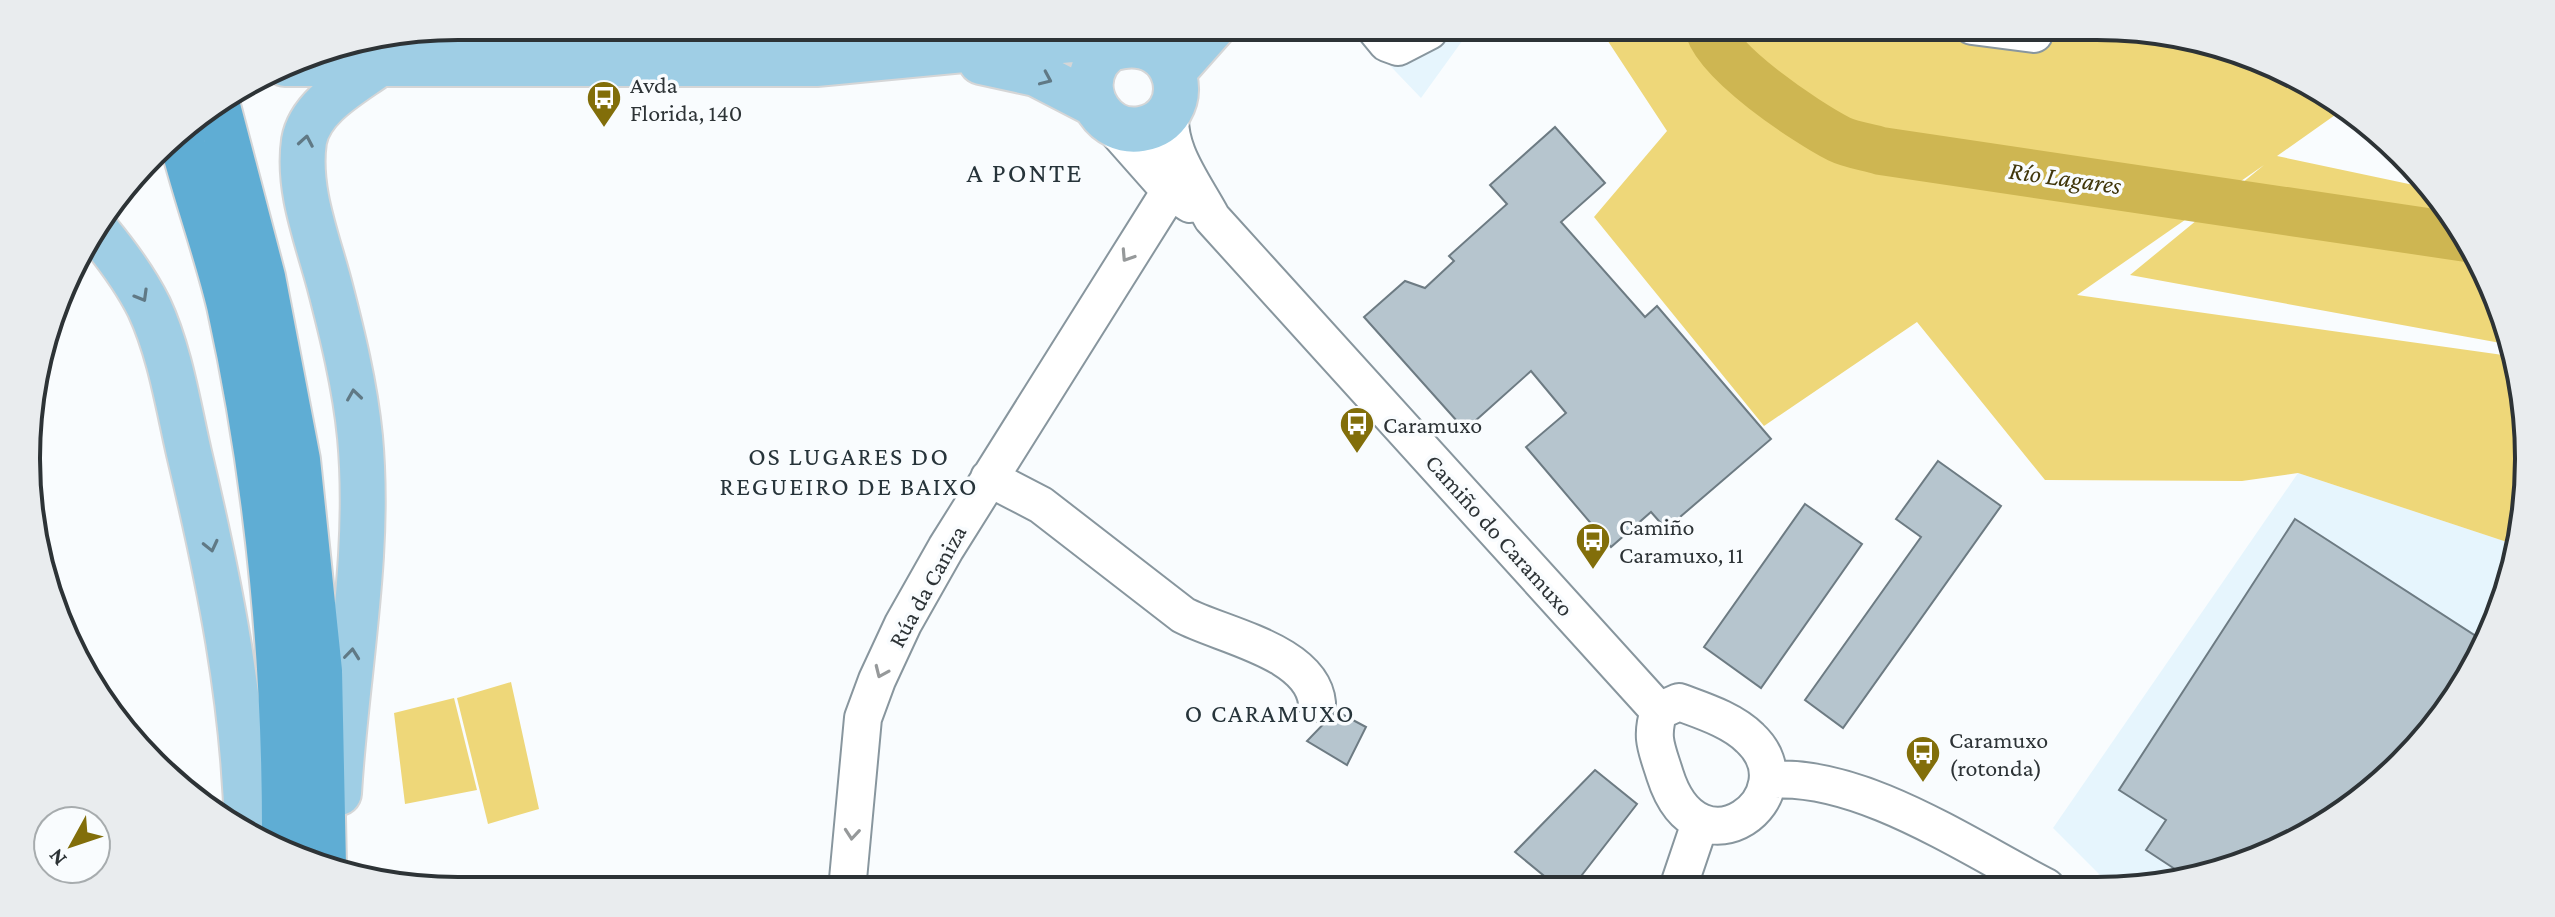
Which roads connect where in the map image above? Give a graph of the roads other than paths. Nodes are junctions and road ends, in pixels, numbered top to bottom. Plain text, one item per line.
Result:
1 (979, 40) edge
2 (1072, 40) edge
3 (1125, 40) edge
4 (1130, 40) edge
5 (1205, 40) edge
6 (1385, 40) edge
7 (1412, 40) edge
8 (943, 53) junction
9 (318, 64) edge
10 (378, 65) junction
11 (1173, 89) junction
12 (1101, 113) junction
13 (223, 125) edge
14 (183, 144) edge
15 (182, 145) edge
16 (1170, 191) junction
17 (1212, 218) junction
18 (103, 238) edge
19 (258, 408) junction
20 (989, 478) junction
21 (1317, 703) dead end
22 (1659, 711) junction
23 (1770, 780) junction
24 (246, 819) edge
25 (1700, 823) junction
26 (258, 826) edge
27 (284, 839) edge
28 (303, 847) edge
29 (324, 855) edge
30 (336, 859) edge
31 (848, 877) edge
32 (1682, 877) edge
33 (2027, 877) edge

1 - 8 main road
2 - 8 main road
3 - 12 main road
4 - 11 main road
5 - 11 main road
6 - 7 street
8 - 10 main road
8 -> 12 main road
9 - 10 main road
30 -> 10 main road
11 - 12 main road
11 - 17 street, Camiño do Caramuxo
12 - 16 street, Camiño do Caramuxo
13 - 19 highway
13 - 29 highway
14 - 19 highway
15 - 26 highway
16 - 17 street, Camiño do Caramuxo
16 -> 20 street, Rúa da Caniza
17 - 22 street, Camiño do Caramuxo
18 -> 24 main road
19 - 27 highway
19 - 28 highway
20 - 21 street
20 -> 31 street, Rúa da Caniza
22 - 23 street
22 - 25 street
23 - 25 street
23 - 33 street
25 - 32 street

